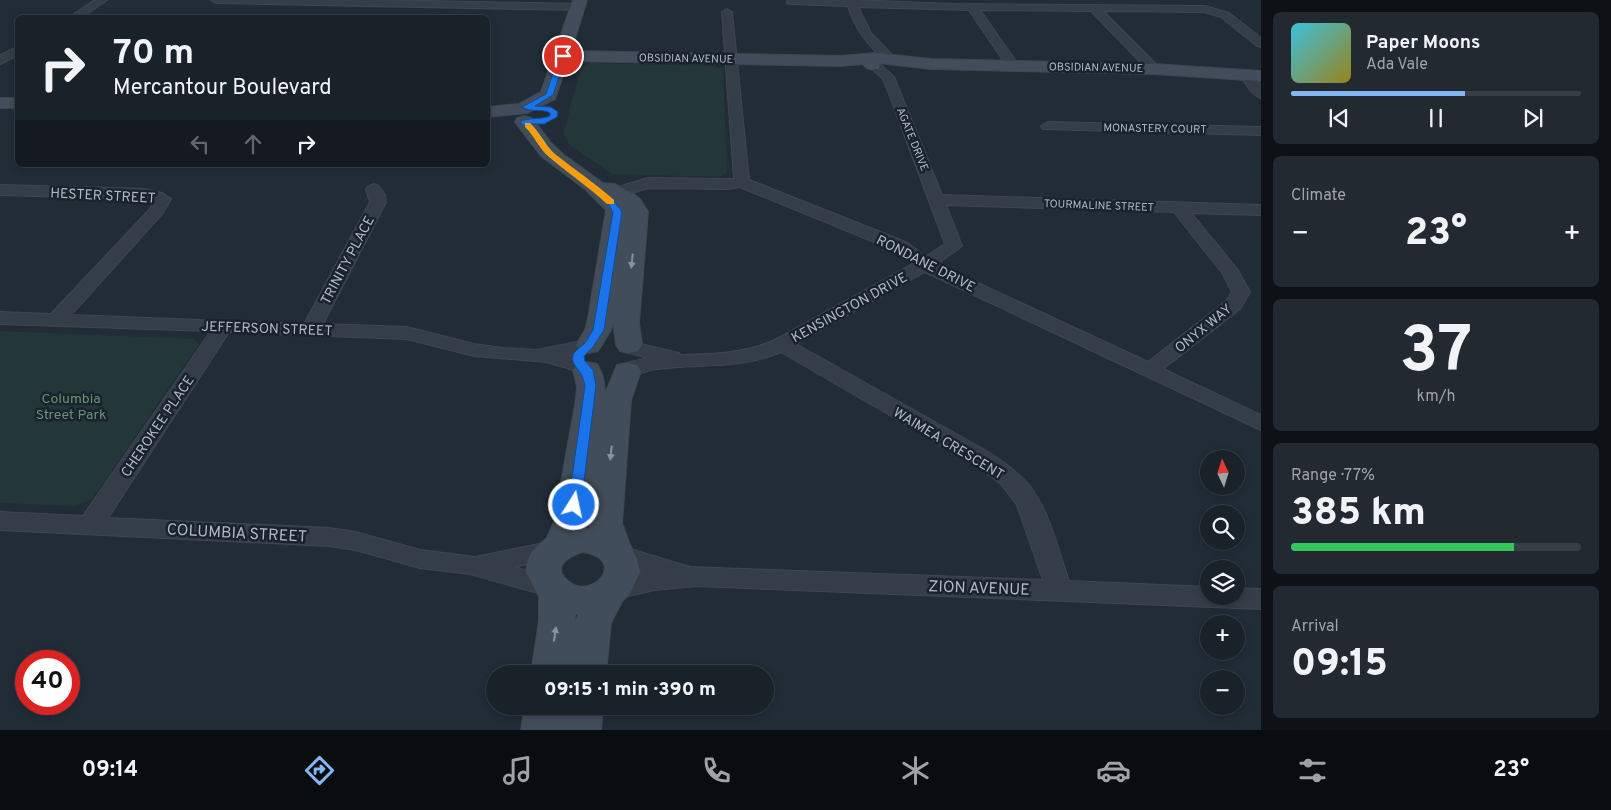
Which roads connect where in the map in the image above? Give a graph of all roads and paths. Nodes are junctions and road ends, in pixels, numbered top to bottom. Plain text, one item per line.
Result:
1 (102, 0) edge
2 (216, 0) edge
3 (238, 0) edge
4 (791, 1) edge
5 (357, 2) edge
6 (464, 3) edge
7 (852, 3) junction
8 (579, 4) edge
9 (1010, 4) edge
10 (972, 7) junction
11 (1094, 8) junction
12 (727, 12) dead end
13 (78, 15) edge
14 (456, 15) edge
15 (1261, 44) edge
16 (15, 52) edge
17 (563, 56) junction
18 (731, 59) junction
19 (0, 60) edge
20 (882, 63) junction
21 (1013, 66) junction
22 (1154, 69) junction
23 (1253, 75) edge
24 (1261, 94) edge
25 (0, 103) edge
26 (15, 103) edge
27 (490, 114) edge
28 (522, 114) junction
29 (548, 115) junction
30 (1048, 126) dead end
31 (1261, 131) edge
32 (742, 182) junction
33 (374, 189) dead end
34 (0, 190) edge
35 (608, 194) junction
36 (938, 200) junction
37 (1178, 208) junction
38 (1261, 210) edge
39 (924, 265) junction
40 (0, 318) edge
41 (56, 320) junction
42 (224, 326) junction
43 (310, 329) junction
44 (782, 344) junction
45 (587, 357) junction
46 (630, 358) junction
47 (1149, 371) junction
48 (1261, 423) edge
49 (0, 521) edge
50 (90, 525) junction
51 (557, 548) junction
52 (616, 552) junction
53 (470, 565) junction
54 (696, 576) junction
55 (553, 590) junction
56 (1060, 591) junction
57 (610, 592) junction
58 (1261, 599) edge
59 (551, 665) edge
60 (588, 665) edge
61 (544, 715) edge
62 (582, 715) edge
63 (541, 730) edge
64 (581, 730) edge

1 - 13 street
2 - 3 street
3 - 5 street
4 - 7 street
5 - 6 street
6 - 8 street
6 - 14 street
7 - 10 street
7 - 20 street, AGATE DRIVE
8 - 17 street
9 - 10 street
9 - 11 street
10 - 21 street
11 - 15 street
11 - 22 street
12 - 18 street
16 - 19 street
17 - 18 street, OBSIDIAN AVENUE
17 - 29 street
18 - 20 street, OBSIDIAN AVENUE
18 - 32 street
20 - 21 street, OBSIDIAN AVENUE
20 - 36 street, AGATE DRIVE
21 - 22 street, OBSIDIAN AVENUE
22 - 23 street, OBSIDIAN AVENUE
23 - 24 street
25 - 26 street
27 - 28 street
28 - 29 street
28 - 29 street
29 - 35 street
30 - 31 street, MONASTERY COURT
32 - 35 street, RONDANE DRIVE
32 - 39 street, RONDANE DRIVE
33 - 43 street, TRINITY PLACE
34 - 41 street, HESTER STREET
35 - 45 street
35 -> 46 street
36 - 37 street, TOURMALINE STREET
36 - 39 street, KENSINGTON DRIVE
37 - 38 street, TOURMALINE STREET
37 - 47 street, ONYX WAY
39 - 44 street, KENSINGTON DRIVE
39 - 47 street, RONDANE DRIVE
40 - 41 street, JEFFERSON STREET
41 - 42 street, JEFFERSON STREET
42 - 43 street, JEFFERSON STREET
42 - 50 street, CHEROKEE PLACE
43 - 45 street, JEFFERSON STREET
44 - 46 street, KENSINGTON DRIVE
44 - 56 street, WAIMEA CRESCENT
45 - 46 street
45 - 51 street
46 -> 52 street
47 - 48 street, RONDANE DRIVE
49 - 50 street, COLUMBIA STREET
50 - 53 street, COLUMBIA STREET
51 - 52 street
51 - 53 street, COLUMBIA STREET
51 - 55 street
52 - 54 street, ZION AVENUE
52 - 57 street
53 - 55 street, COLUMBIA STREET
54 - 56 street, ZION AVENUE
54 - 57 street, ZION AVENUE
55 - 57 street
59 -> 55 street
56 - 58 street, ZION AVENUE
57 - 60 street
61 - 63 street
62 - 64 street

